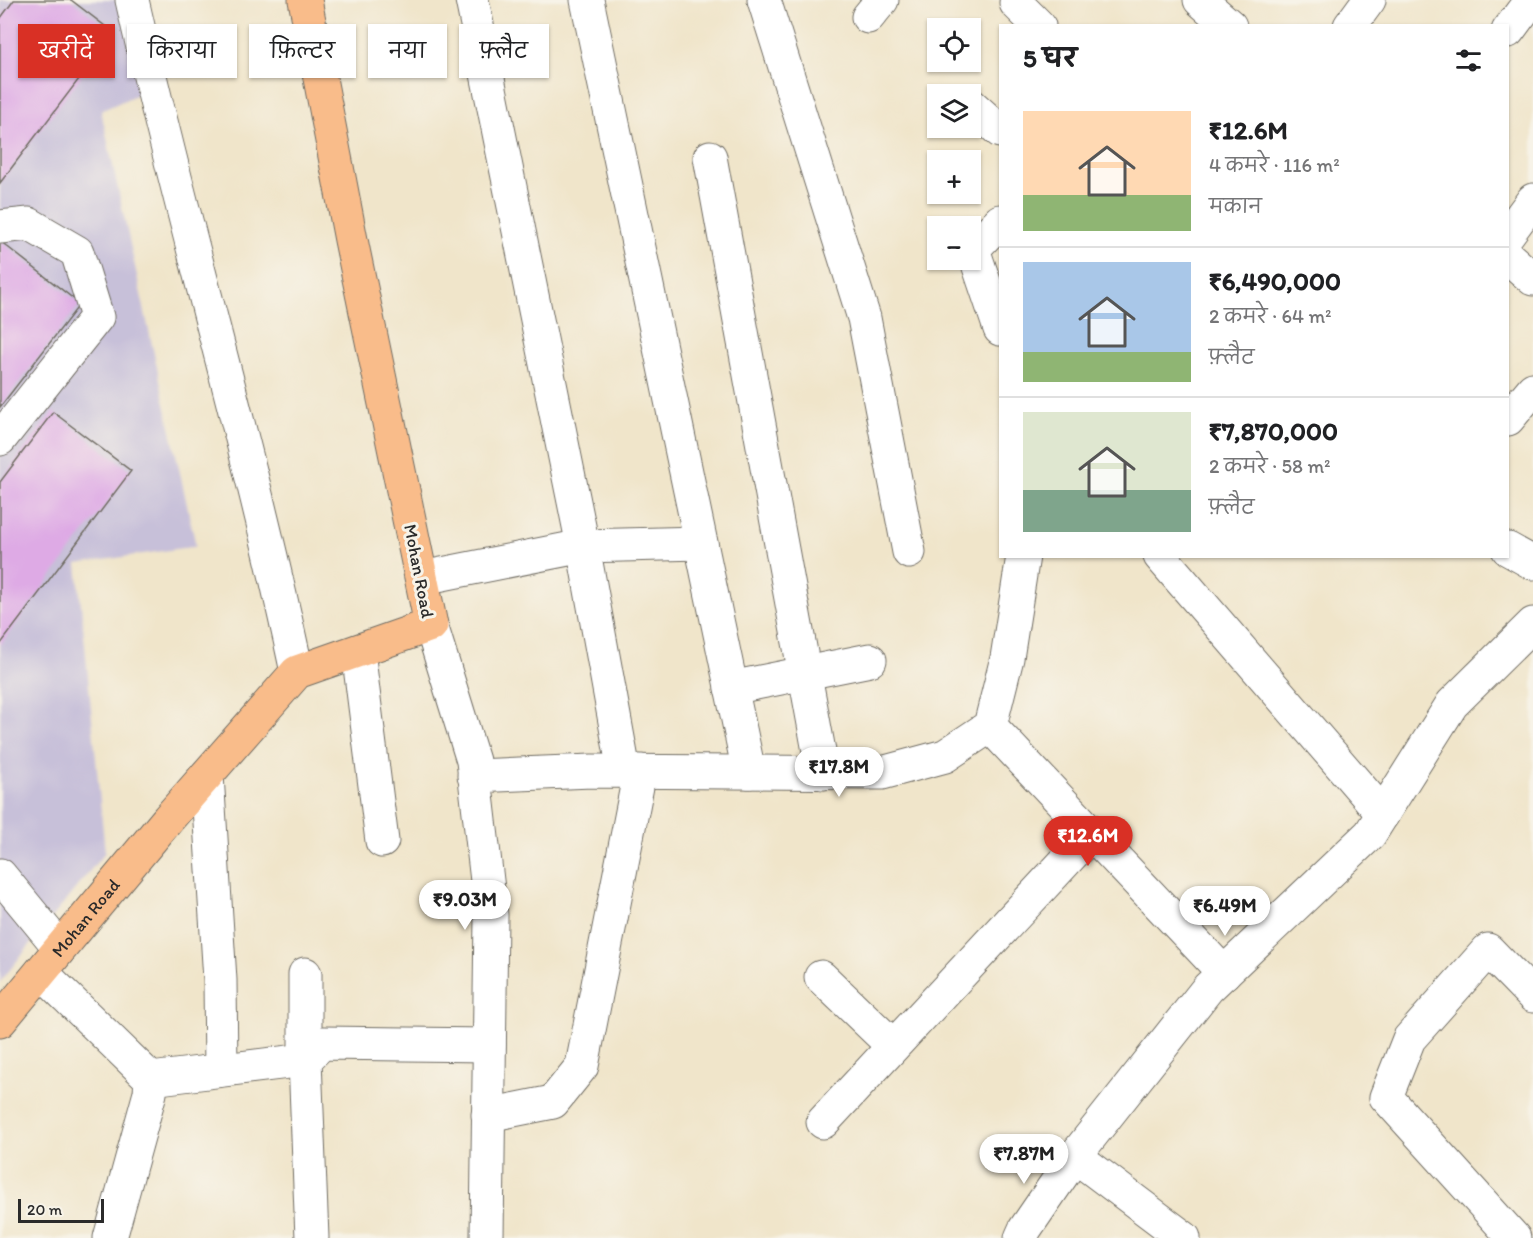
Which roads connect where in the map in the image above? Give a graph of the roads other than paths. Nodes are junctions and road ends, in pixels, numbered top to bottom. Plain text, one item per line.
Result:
1 (132, 0) edge
2 (305, 0) edge
3 (472, 0) edge
4 (587, 0) edge
5 (764, 0) edge
6 (1369, 0) edge
7 (1531, 0) edge
8 (1016, 3) dead end
9 (1037, 24) edge
10 (1351, 24) edge
11 (1509, 30) edge
12 (981, 114) edge
13 (999, 130) edge
14 (710, 157) dead end
15 (1533, 200) edge
16 (999, 222) edge
17 (0, 227) edge
18 (1509, 233) edge
19 (1509, 258) edge
20 (1533, 279) edge
21 (999, 326) edge
22 (1533, 389) edge
23 (1509, 418) edge
24 (0, 439) edge
25 (701, 543) junction
26 (584, 546) junction
27 (1509, 550) edge
28 (909, 552) dead end
29 (1023, 558) edge
30 (1162, 558) edge
31 (1533, 563) edge
32 (422, 578) junction
33 (431, 624) junction
34 (1533, 624) edge
35 (358, 651) junction
36 (870, 660) dead end
37 (297, 672) junction
38 (804, 673) junction
39 (731, 688) junction
40 (990, 726) junction
41 (632, 771) junction
42 (749, 772) junction
43 (823, 773) junction
44 (207, 774) junction
45 (474, 776) junction
46 (1383, 814) junction
47 (1092, 833) junction
48 (382, 841) dead end
49 (0, 875) edge
50 (50, 960) junction
51 (1224, 973) junction
52 (305, 974) dead end
53 (821, 977) dead end
54 (1533, 996) edge
55 (0, 1021) edge
56 (489, 1045) junction
57 (892, 1046) junction
58 (305, 1060) junction
59 (221, 1070) junction
60 (151, 1079) junction
61 (488, 1115) junction
62 (823, 1122) dead end
63 (1075, 1156) junction
64 (1505, 1235) edge
65 (110, 1238) edge
66 (312, 1238) edge
67 (487, 1238) edge
68 (1021, 1238) edge
69 (1184, 1238) edge

1 - 37 street
2 - 32 main road, Mohan Road
3 - 26 street
4 - 25 street
5 - 28 street
6 - 10 street
7 - 11 street
8 - 9 street
12 - 13 street
14 - 38 street
15 - 18 street
16 - 21 street
17 - 24 street
19 - 20 street
22 - 23 street
25 - 26 street
25 - 39 street
26 - 32 street
26 - 41 street
27 - 31 street
29 - 40 street
30 - 46 street
32 - 33 main road, Mohan Road
33 - 35 main road, Mohan Road
33 - 45 street
34 - 46 street
35 - 37 main road, Mohan Road
35 - 48 street
36 - 38 street
37 - 44 main road, Mohan Road
38 - 39 street
38 - 43 street
39 - 42 street
40 - 43 street
40 - 47 street
41 - 42 street
41 - 45 street
41 - 61 street
42 - 43 street
44 - 50 main road, Mohan Road
44 - 59 street
45 - 56 street
46 - 51 street
47 - 51 street
47 - 57 street
49 - 50 street
50 - 55 main road, Mohan Road
50 - 60 street
51 - 63 street
52 - 58 street
53 - 57 street
54 - 64 street
56 - 58 street
56 - 61 street
57 - 62 street
58 - 59 street
58 - 66 street
59 - 60 street
60 - 65 street
61 - 67 street
63 - 68 street
63 - 69 street

